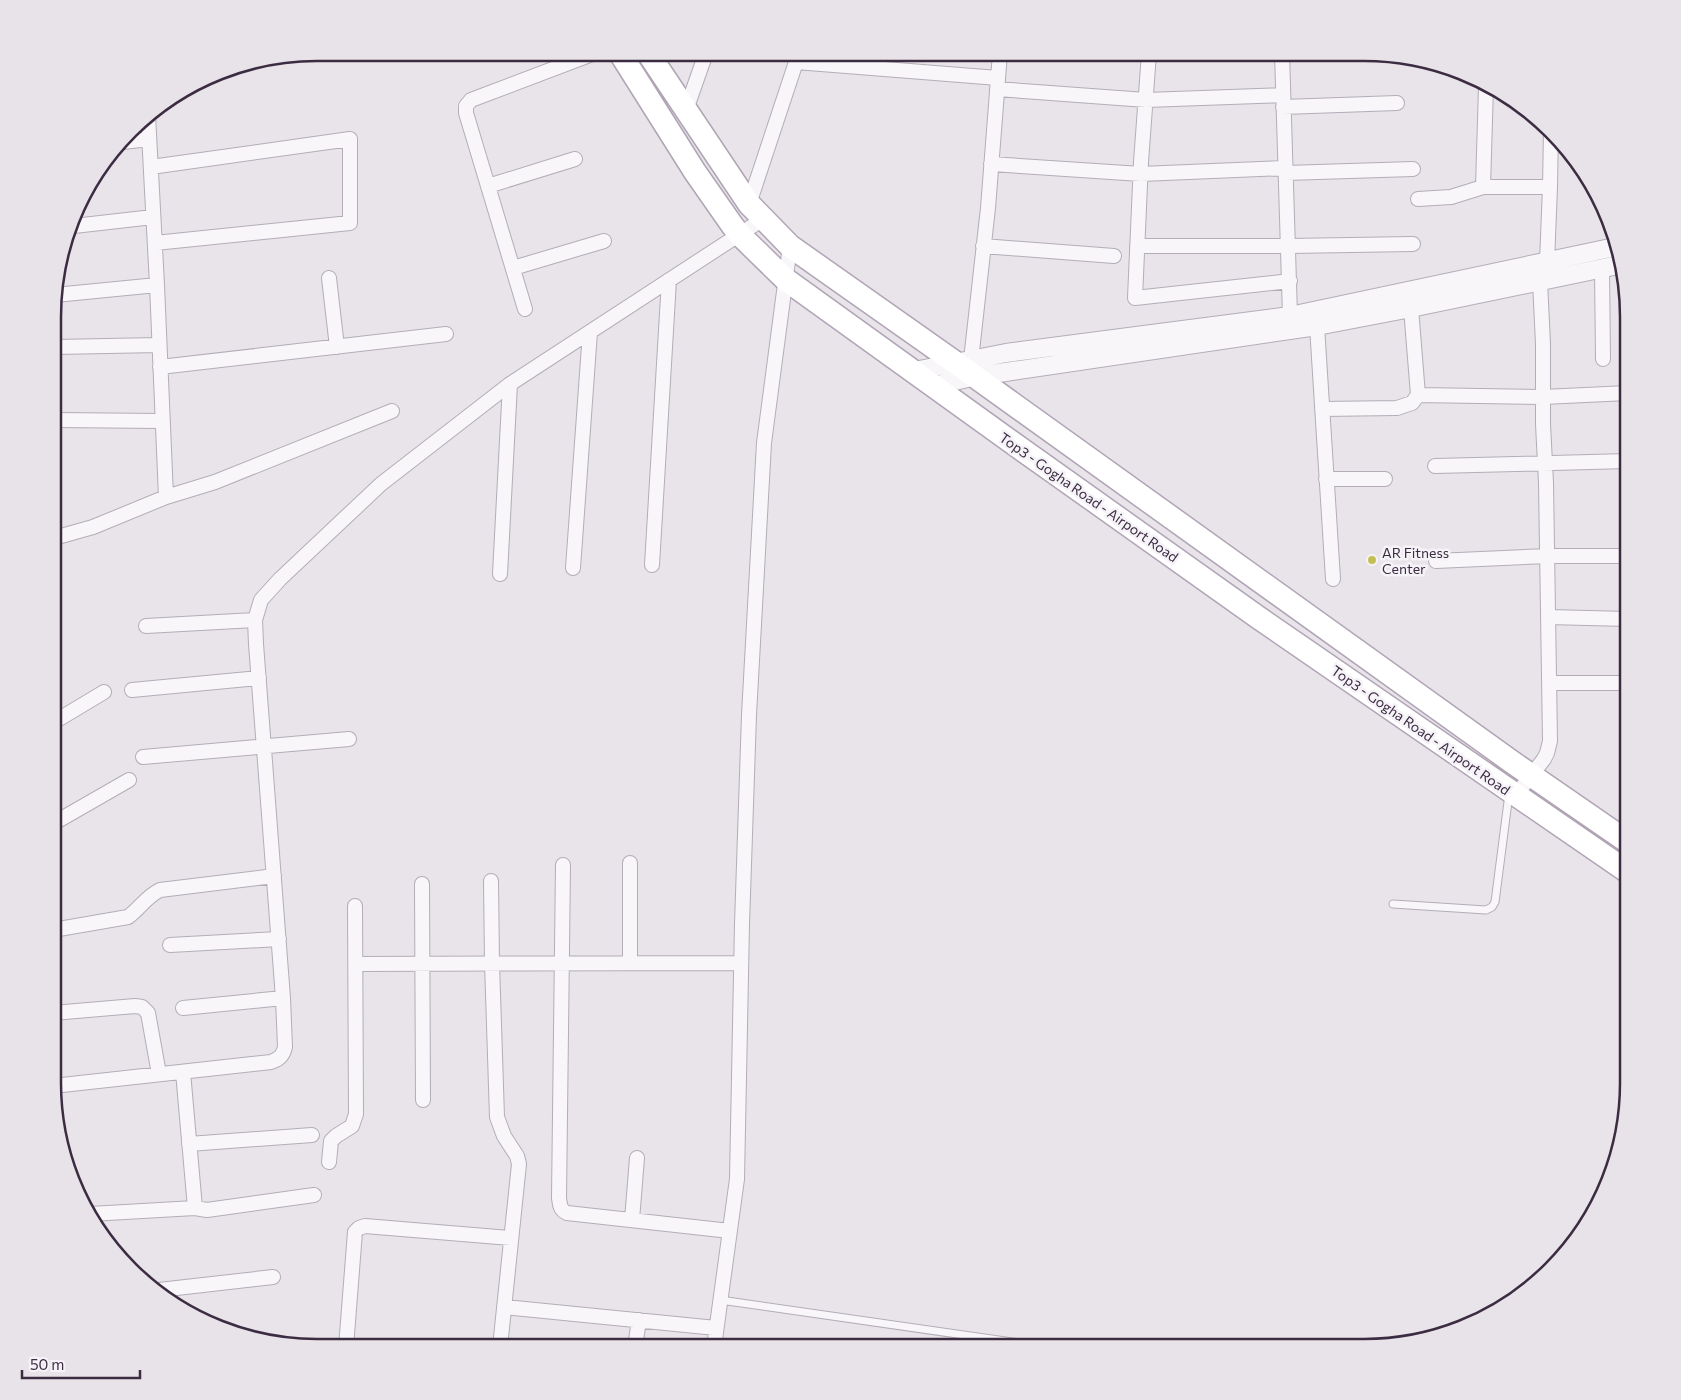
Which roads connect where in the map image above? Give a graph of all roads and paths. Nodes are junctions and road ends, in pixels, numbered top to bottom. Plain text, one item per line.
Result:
1 (574, 61) edge
2 (625, 61) edge
3 (653, 61) edge
4 (703, 61) edge
5 (797, 61) edge
6 (829, 61) edge
7 (999, 61) edge
8 (1148, 61) edge
9 (1282, 61) edge
10 (998, 83) junction
11 (1486, 92) edge
12 (1146, 100) junction
13 (1283, 101) junction
14 (1397, 102) dead end
15 (686, 110) junction
16 (148, 125) edge
17 (149, 139) junction
18 (131, 141) edge
19 (1551, 142) edge
20 (575, 159) dead end
21 (991, 164) junction
22 (150, 167) junction
23 (1413, 169) dead end
24 (1286, 170) junction
25 (1141, 174) junction
26 (488, 186) junction
27 (1483, 187) junction
28 (1550, 187) junction
29 (1418, 199) dead end
30 (756, 212) junction
31 (153, 217) junction
32 (79, 225) edge
33 (739, 234) junction
34 (604, 241) dead end
35 (155, 243) junction
36 (1413, 244) dead end
37 (790, 246) junction
38 (983, 246) junction
39 (1137, 246) junction
40 (1289, 246) junction
41 (1610, 248) edge
42 (1114, 256) dead end
43 (1547, 262) junction
44 (1610, 266) edge
45 (513, 268) junction
46 (329, 278) dead end
47 (785, 279) junction
48 (669, 280) junction
49 (1290, 281) junction
50 (1540, 281) junction
51 (157, 285) junction
52 (62, 294) edge
53 (1412, 308) junction
54 (525, 309) dead end
55 (1290, 316) junction
56 (1316, 326) junction
57 (590, 332) junction
58 (446, 334) dead end
59 (159, 346) junction
60 (61, 347) edge
61 (337, 347) junction
62 (1603, 360) dead end
63 (160, 367) junction
64 (966, 367) junction
65 (914, 372) junction
66 (510, 384) junction
67 (933, 386) junction
68 (1620, 393) edge
69 (1418, 395) junction
70 (1543, 397) junction
71 (1322, 409) junction
72 (392, 411) dead end
73 (61, 420) edge
74 (162, 421) junction
75 (1620, 461) edge
76 (1545, 463) junction
77 (1435, 466) dead end
78 (1326, 479) junction
79 (1385, 479) dead end
80 (166, 497) junction
81 (61, 536) edge
82 (1547, 556) junction
83 (1620, 556) edge
84 (1436, 561) dead end
85 (652, 564) dead end
86 (573, 568) dead end
87 (500, 574) dead end
88 (1333, 579) dead end
89 (1548, 617) junction
90 (1620, 619) edge
91 (255, 620) junction
92 (146, 626) dead end
93 (259, 678) junction
94 (1549, 683) junction
95 (1620, 683) edge
96 (132, 690) dead end
97 (104, 692) dead end
98 (61, 718) edge
99 (349, 739) dead end
100 (264, 747) junction
101 (143, 757) dead end
102 (1531, 776) junction
103 (129, 780) dead end
104 (1512, 793) junction
105 (61, 819) edge
106 (1620, 837) edge
107 (630, 863) dead end
108 (562, 865) dead end
109 (1620, 867) edge
110 (274, 876) junction
111 (492, 881) dead end
112 (422, 884) dead end
113 (1393, 904) dead end
114 (355, 906) dead end
115 (61, 929) edge
116 (279, 939) junction
117 (170, 945) dead end
118 (492, 963) junction
119 (562, 963) junction
120 (630, 963) junction
121 (741, 963) junction
122 (356, 964) junction
123 (422, 964) junction
124 (283, 998) junction
125 (183, 1008) dead end
126 (61, 1012) edge
127 (184, 1072) junction
128 (158, 1074) junction
129 (61, 1085) edge
130 (423, 1100) dead end
131 (312, 1135) dead end
132 (190, 1144) junction
133 (637, 1158) dead end
134 (329, 1162) dead end
135 (314, 1196) dead end
136 (195, 1208) junction
137 (97, 1214) edge
138 (632, 1220) junction
139 (730, 1231) junction
140 (511, 1238) junction
141 (274, 1277) dead end
142 (166, 1289) edge
143 (720, 1300) junction
144 (504, 1307) junction
145 (639, 1320) junction
146 (716, 1328) junction
147 (347, 1339) edge
148 (501, 1339) edge
149 (637, 1339) edge
150 (715, 1339) edge
151 (991, 1339) edge

1 - 26 street
2 - 33 main road, Top3 - Gogha Road - Airport Road
3 - 15 main road
4 - 15 street
5 - 30 street
6 - 10 street
7 - 10 street
8 - 12 street
9 - 13 street
10 - 12 street
10 - 21 street
11 - 27 street
12 - 13 street
12 - 25 street
13 - 14 street
13 - 24 street
15 - 30 main road
16 - 17 street
17 - 18 street
17 - 22 street
19 - 28 street
20 - 26 street
21 - 25 street
21 - 38 street
22 - 31 street
22 - 35 street
23 - 24 street
24 - 25 street
24 - 40 street
25 - 39 street
26 - 45 street
27 - 28 street
27 - 29 street
28 - 43 street
30 - 33 street
30 - 37 main road
31 - 32 street
31 - 35 street
33 - 47 main road, Top3 - Gogha Road - Airport Road
33 - 48 street
34 - 45 street
35 - 51 street
36 - 40 street
37 - 47 street
37 - 64 main road
38 - 42 street
38 - 64 street
39 - 40 street
39 - 49 street
40 - 49 street
41 - 43 street
43 - 55 street
44 - 50 street
44 - 62 street
45 - 54 street
46 - 61 street
47 - 65 main road, Top3 - Gogha Road - Airport Road
47 - 121 street
48 - 57 street
48 - 85 street
49 - 55 street
50 - 53 street
50 - 70 street
51 - 52 street
51 - 59 street
53 - 56 street
53 - 69 street
55 - 64 street
56 - 64 street
56 - 71 street
57 - 66 street
57 - 86 street
58 - 61 street
59 - 60 street
59 - 63 street
61 - 63 street
63 - 74 street
64 - 65 street
64 - 67 street
64 - 102 main road
65 - 67 main road, Top3 - Gogha Road - Airport Road
66 - 87 street
66 - 91 street
67 - 104 main road, Top3 - Gogha Road - Airport Road
68 - 70 street
69 - 70 street
69 - 71 street
70 - 76 street
71 - 78 street
72 - 80 street
73 - 74 street
74 - 80 street
75 - 76 street
76 - 77 street
76 - 82 street
78 - 79 street
78 - 88 street
80 - 81 street
82 - 83 street
82 - 84 street
82 - 89 street
89 - 90 street
89 - 94 street
91 - 92 street
91 - 93 street
93 - 96 street
93 - 100 street
94 - 95 street
94 - 102 street
97 - 98 street
99 - 100 street
100 - 101 street
100 - 110 street
102 - 104 street
102 - 106 main road
103 - 105 street
104 - 109 main road, Top3 - Gogha Road - Airport Road
104 - 113 lane
107 - 120 street
108 - 119 street
110 - 115 street
110 - 116 street
111 - 118 street
112 - 123 street
114 - 122 street
116 - 117 street
116 - 124 street
118 - 119 street
118 - 123 street
118 - 140 street
119 - 120 street
119 - 138 street
120 - 121 street
121 - 139 street
122 - 123 street
122 - 134 street
123 - 130 street
124 - 125 street
124 - 127 street
126 - 128 street
127 - 128 street
127 - 132 street
128 - 129 street
131 - 132 street
132 - 136 street
133 - 138 street
135 - 136 street
136 - 137 street
138 - 139 street
139 - 143 street
140 - 144 street
140 - 147 street
141 - 142 street
143 - 146 street
143 - 151 lane
144 - 145 street
144 - 148 street
145 - 146 street
145 - 149 street
146 - 150 street

